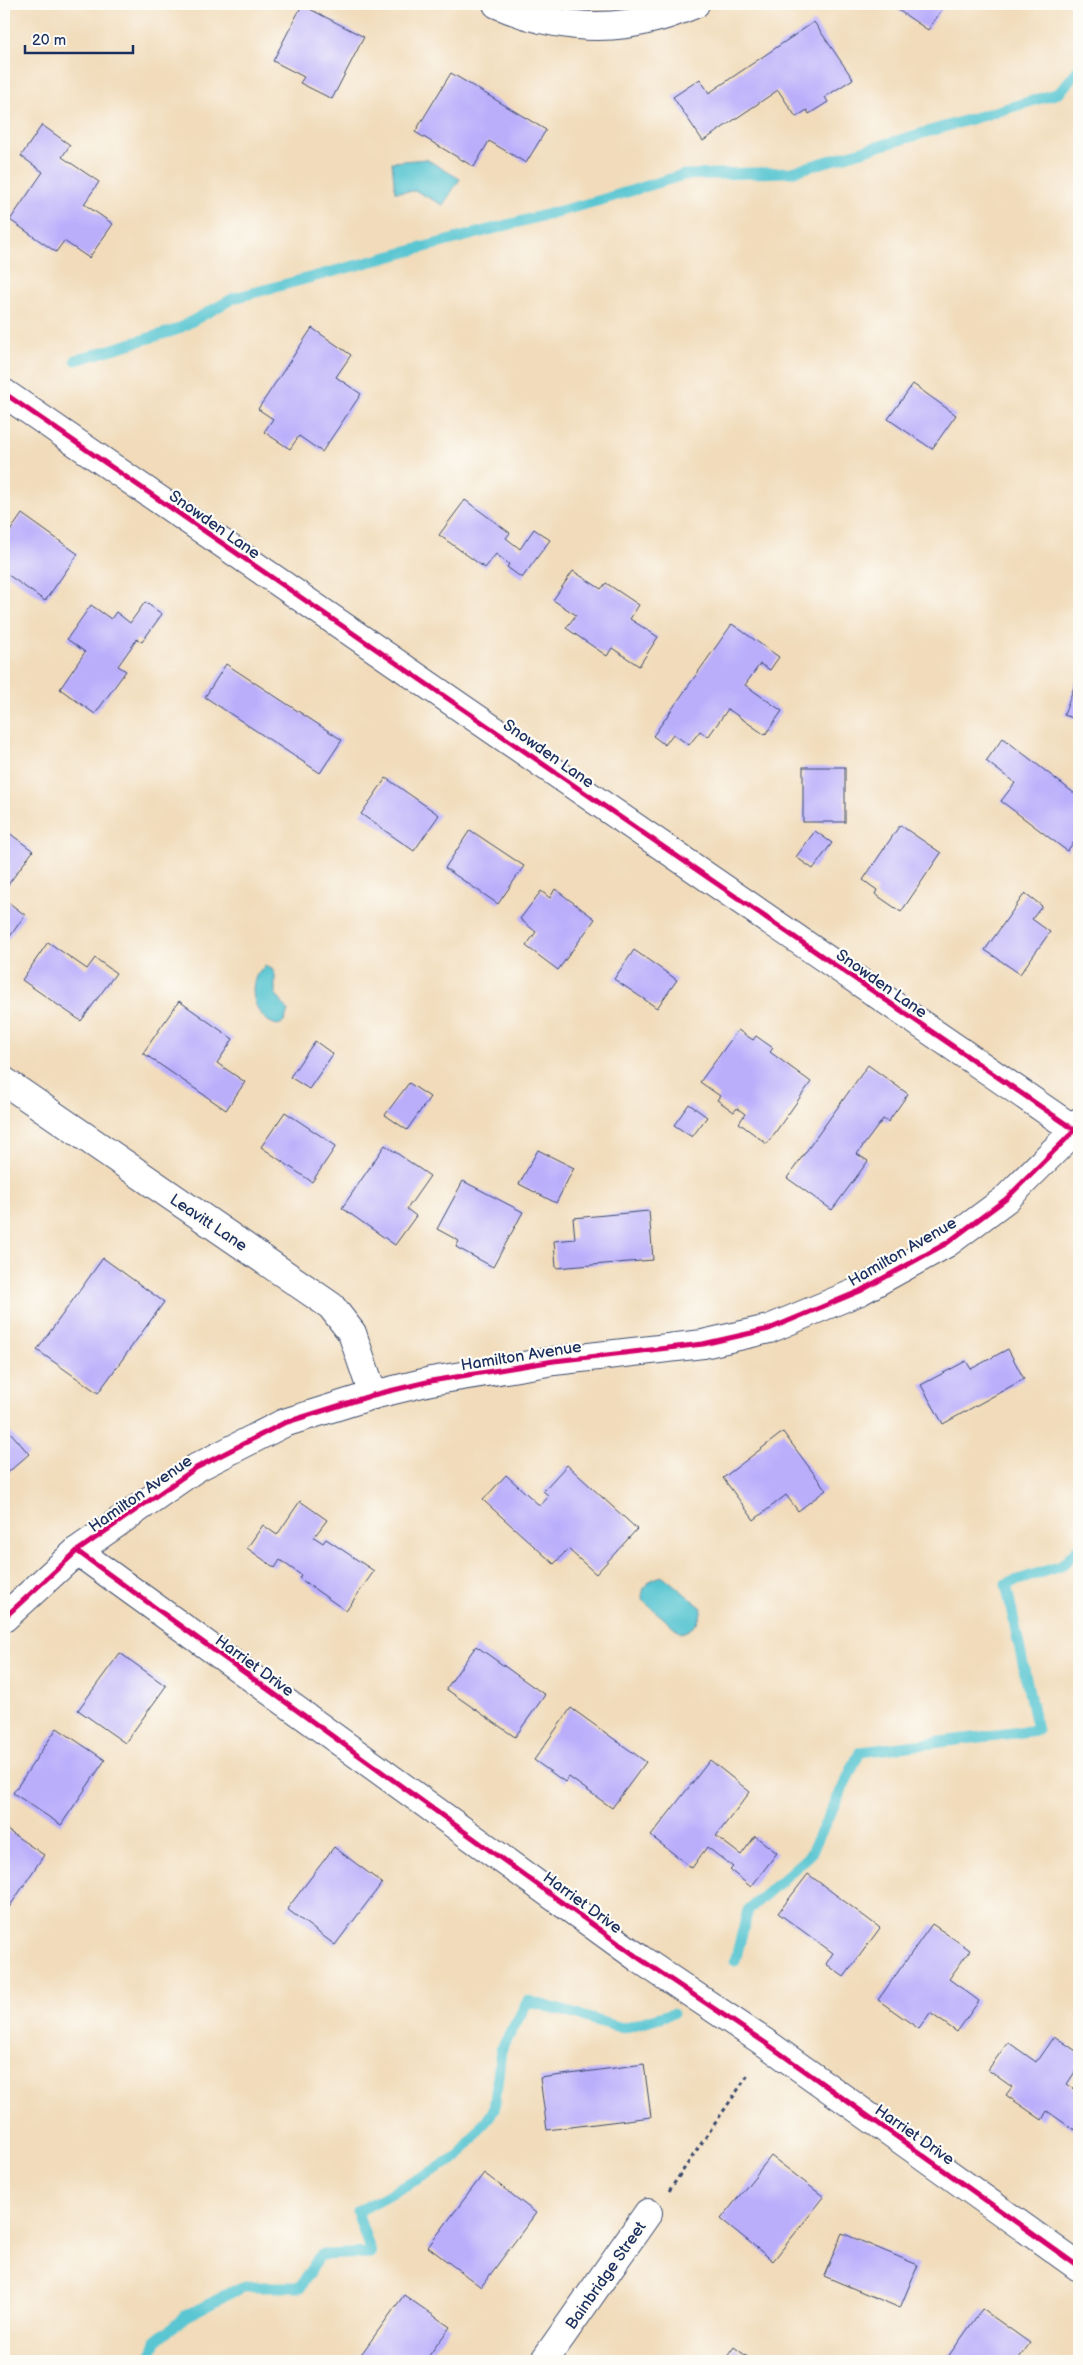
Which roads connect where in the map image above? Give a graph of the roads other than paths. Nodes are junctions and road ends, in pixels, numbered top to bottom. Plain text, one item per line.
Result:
1 (497, 4) edge
2 (695, 4) edge
3 (4, 393) edge
4 (4, 1081) edge
5 (1078, 1128) edge
6 (373, 1395) junction
7 (77, 1552) junction
8 (4, 1618) edge
9 (648, 2213) dead end
10 (1079, 2267) edge
11 (544, 2361) edge

1 - 2 street
3 - 5 street, Snowden Lane
4 - 6 street, Leavitt Lane
5 - 6 street, Hamilton Avenue
6 - 7 street, Hamilton Avenue
7 - 8 street, Hamilton Avenue
7 - 10 street, Harriet Drive
9 - 11 street, Bainbridge Street

